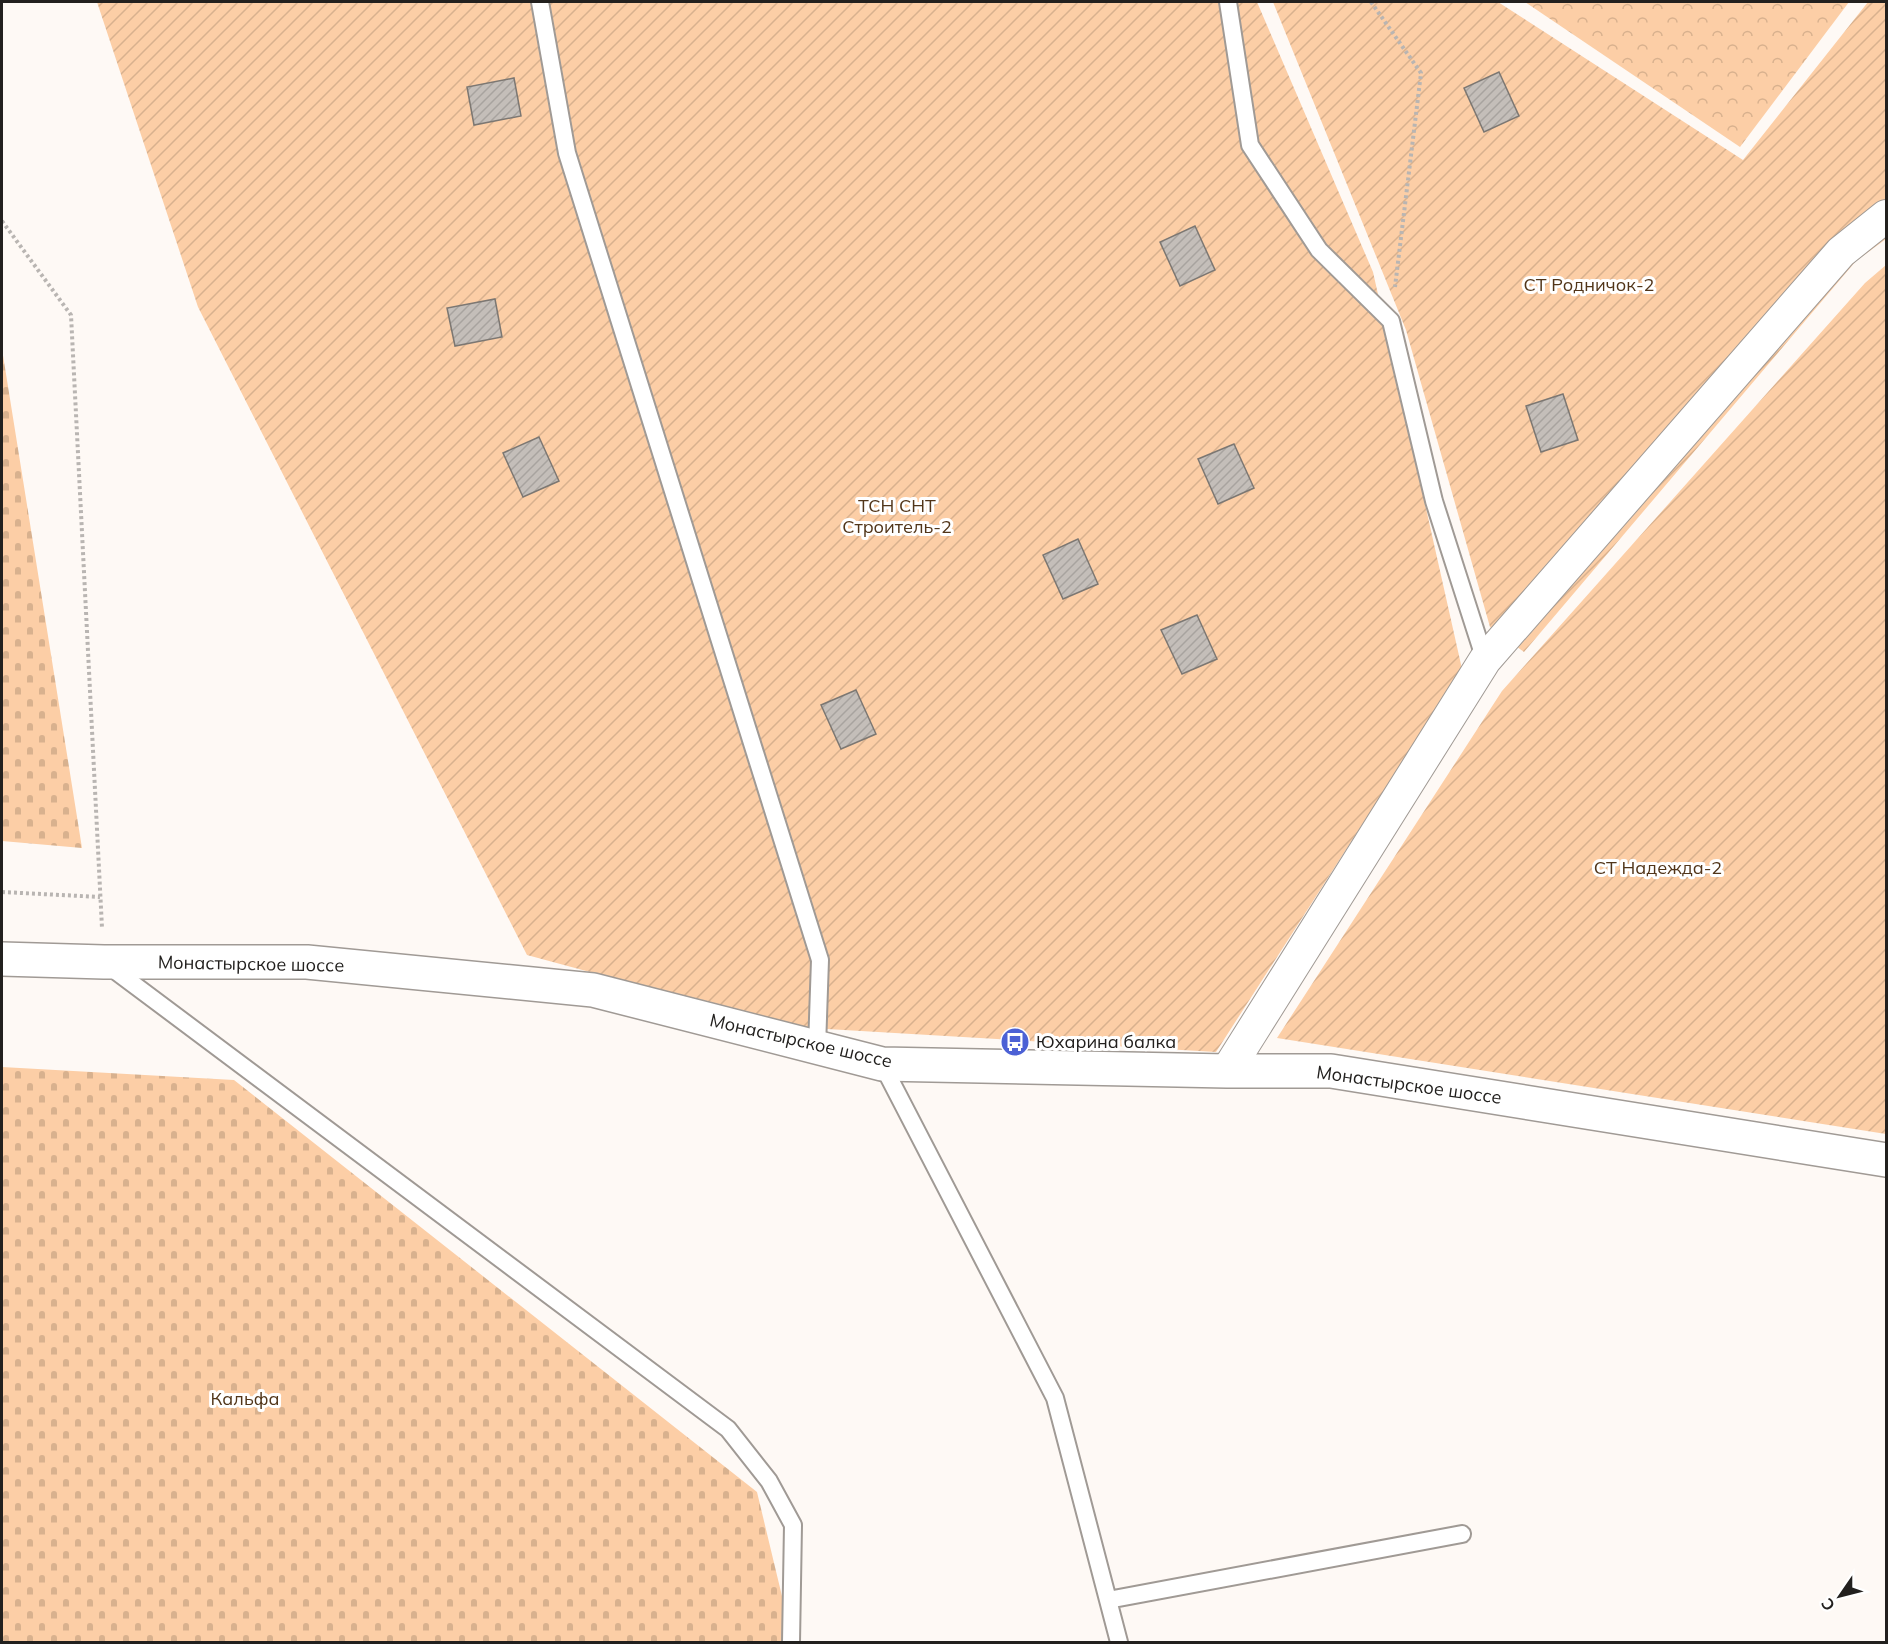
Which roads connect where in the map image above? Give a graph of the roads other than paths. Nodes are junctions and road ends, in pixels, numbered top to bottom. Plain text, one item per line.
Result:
1 (540, 2) edge
2 (1228, 2) edge
3 (1887, 216) edge
4 (1485, 660) junction
5 (2, 959) edge
6 (104, 962) junction
7 (817, 1047) junction
8 (882, 1064) junction
9 (1227, 1071) junction
10 (1887, 1160) edge
11 (1462, 1534) dead end
12 (1108, 1600) junction
13 (791, 1642) edge
14 (1119, 1642) edge

1 - 7 lane
2 - 4 lane
3 - 4 street
4 - 9 street
5 - 6 main road, Монастырское шоссе
6 - 7 main road, Монастырское шоссе
6 - 13 lane
7 - 8 main road, Монастырское шоссе
8 - 9 main road, Монастырское шоссе
8 - 12 lane
9 - 10 main road, Монастырское шоссе
11 - 12 lane
12 - 14 lane

